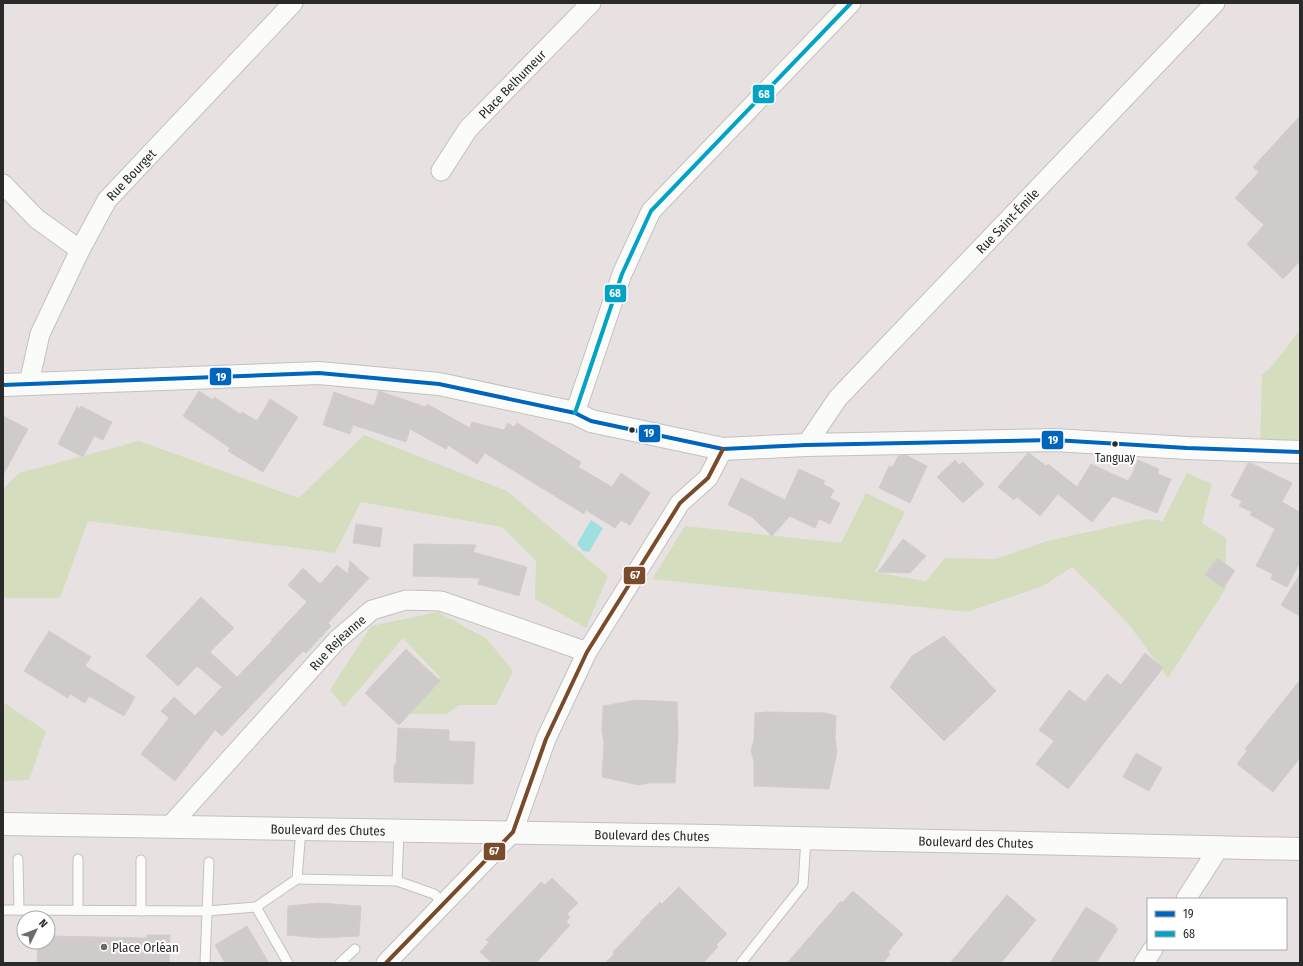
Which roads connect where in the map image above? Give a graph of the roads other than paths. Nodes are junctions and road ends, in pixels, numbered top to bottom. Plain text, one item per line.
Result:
1 (293, 3) edge
2 (590, 3) edge
3 (851, 3) edge
4 (1215, 3) edge
5 (441, 171) dead end
6 (3, 184) edge
7 (80, 250) junction
8 (29, 383) junction
9 (3, 385) edge
10 (575, 413) junction
11 (806, 444) junction
12 (723, 449) junction
13 (1300, 452) edge
14 (587, 652) junction
15 (3, 824) edge
16 (169, 826) junction
17 (301, 829) junction
18 (399, 830) junction
19 (513, 832) junction
20 (806, 838) junction
21 (1220, 846) junction
22 (1300, 849) edge
23 (18, 859) dead end
24 (78, 860) dead end
25 (141, 860) dead end
26 (209, 862) dead end
27 (297, 879) junction
28 (397, 881) junction
29 (1187, 898) edge
30 (444, 903) junction
31 (256, 907) junction
32 (3, 910) edge
33 (16, 910) edge
34 (19, 910) edge
35 (56, 910) edge
36 (78, 910) junction
37 (141, 911) junction
38 (207, 911) junction
39 (355, 949) dead end
40 (1152, 950) edge
41 (205, 963) edge
42 (288, 963) edge
43 (340, 963) edge
44 (386, 963) edge
45 (741, 963) edge
46 (1144, 963) edge

1 - 7 street, Rue Bourget
2 - 5 street, Place Belhumeur
3 - 10 street
4 - 11 street, Rue Saint-Émile
6 - 7 street
7 - 8 street, Rue Bourget
8 - 9 main road
8 - 10 main road
10 - 12 main road
11 - 12 main road
11 - 13 main road
12 - 14 street
14 - 16 street, Rue Rejeanne
14 - 19 street
15 - 16 main road, Boulevard des Chutes
16 - 17 main road, Boulevard des Chutes
17 - 18 main road, Boulevard des Chutes
17 - 27 lane
18 - 19 main road, Boulevard des Chutes
18 - 28 lane
19 - 20 main road, Boulevard des Chutes
19 - 30 street
20 - 21 main road, Boulevard des Chutes
20 - 45 lane
21 - 22 main road, Boulevard des Chutes
21 - 29 street
23 - 34 lane
24 - 36 lane
25 - 37 lane
26 - 38 lane
27 - 28 lane
27 - 31 lane
28 - 30 lane
30 - 44 street
31 - 38 lane
31 - 42 lane
32 - 33 lane
35 - 36 lane
36 - 37 lane
37 - 38 lane
38 - 41 lane
39 - 43 lane
40 - 46 street

